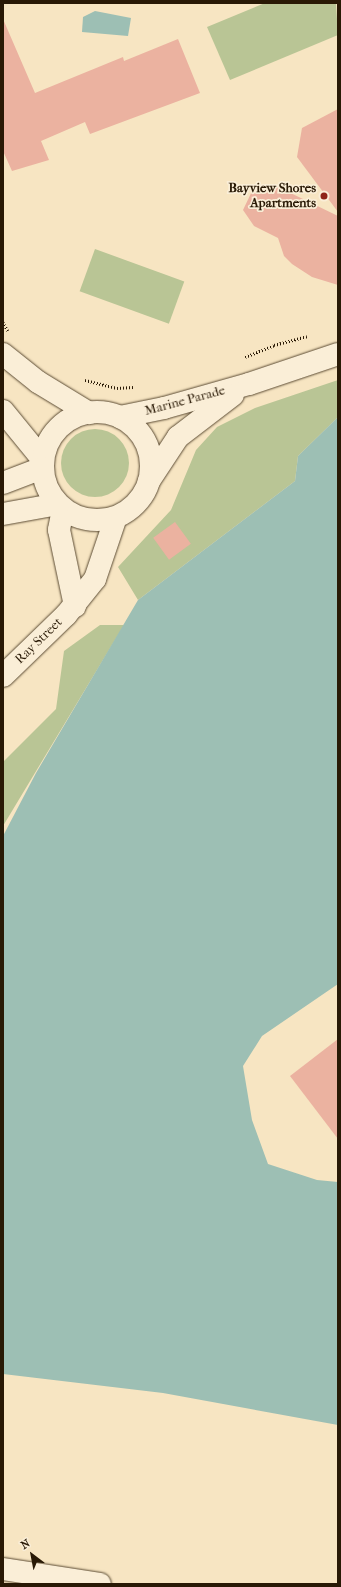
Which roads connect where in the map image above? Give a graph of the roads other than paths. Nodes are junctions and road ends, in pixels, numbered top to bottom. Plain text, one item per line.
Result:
1 (3, 354) edge
2 (338, 354) edge
3 (249, 384) junction
4 (3, 411) edge
5 (89, 413) junction
6 (120, 417) junction
7 (42, 464) junction
8 (3, 483) edge
9 (148, 483) junction
10 (60, 507) junction
11 (3, 514) edge
12 (116, 517) junction
13 (75, 606) junction
14 (3, 676) edge
15 (3, 1569) edge
16 (100, 1584) edge

1 - 5 main road
2 - 3 main road, Marine Parade
3 - 6 main road, Marine Parade
3 - 9 main road, Marine Parade
4 - 7 main road
5 - 6 main road
5 - 7 main road
6 - 9 main road
7 - 8 main road
7 - 10 main road
9 - 12 main road
10 - 11 main road
10 - 12 main road
10 - 13 main road
12 - 13 main road, Ray Street
13 - 14 main road, Ray Street
15 - 16 main road

